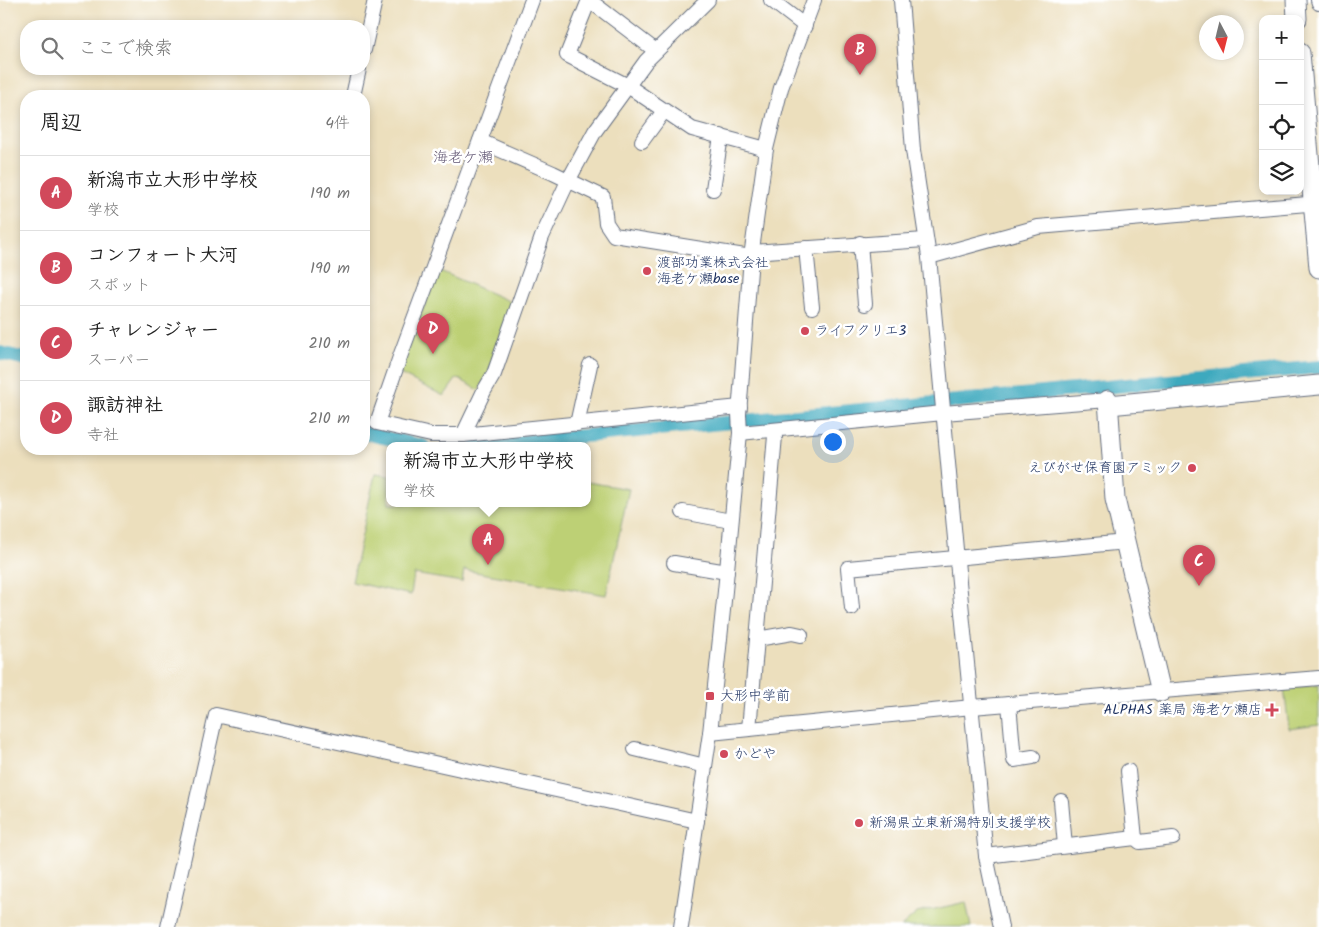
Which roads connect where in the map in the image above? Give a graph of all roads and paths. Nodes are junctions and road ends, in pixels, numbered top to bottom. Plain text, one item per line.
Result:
1 (374, 0) edge
2 (532, 0) edge
3 (589, 0) edge
4 (708, 0) edge
5 (771, 0) edge
6 (814, 0) edge
7 (902, 0) edge
8 (1296, 0) edge
9 (1297, 15) edge
10 (370, 20) edge
11 (805, 26) junction
12 (656, 51) junction
13 (1301, 60) edge
14 (358, 75) edge
15 (628, 86) junction
16 (354, 90) edge
17 (664, 111) junction
18 (721, 136) junction
19 (480, 141) junction
20 (642, 141) dead end
21 (766, 149) junction
22 (568, 181) junction
23 (713, 189) dead end
24 (1316, 203) edge
25 (925, 240) junction
26 (860, 243) junction
27 (806, 248) junction
28 (751, 254) junction
29 (929, 257) junction
30 (1319, 268) edge
31 (865, 304) dead end
32 (812, 307) dead end
33 (590, 365) dead end
34 (1319, 385) edge
35 (1319, 389) edge
36 (1108, 403) junction
37 (739, 410) junction
38 (943, 413) junction
39 (577, 424) junction
40 (739, 431) junction
41 (775, 436) dead end
42 (470, 438) edge
43 (683, 512) dead end
44 (731, 520) junction
45 (1126, 542) junction
46 (956, 559) junction
47 (674, 563) dead end
48 (727, 572) junction
49 (852, 608) dead end
50 (801, 636) dead end
51 (757, 639) junction
52 (1319, 678) edge
53 (1161, 692) junction
54 (1009, 704) junction
55 (972, 707) junction
56 (749, 729) junction
57 (710, 733) junction
58 (635, 749) dead end
59 (1033, 757) dead end
60 (705, 766) junction
61 (1128, 772) dead end
62 (1060, 801) dead end
63 (697, 821) junction
64 (1135, 838) junction
65 (1173, 838) dead end
66 (1065, 846) junction
67 (986, 856) junction
68 (168, 927) edge
69 (681, 927) edge
70 (1001, 927) edge

1 - 10 street
2 - 19 street
3 - 12 street
3 - 15 street
4 - 12 street
5 - 11 street
6 - 11 street
7 - 25 street
8 - 9 street
11 - 21 street
12 - 15 street
13 - 24 street
14 - 16 street
15 - 17 street
15 - 22 street
17 - 18 street
17 - 20 street
18 - 21 street
18 - 23 street
19 - 22 street
19 - 42 street
21 - 28 street
22 - 28 street
22 - 42 street
24 - 29 street
24 - 30 street
25 - 26 street
25 - 29 street
26 - 27 street
26 - 31 street
27 - 28 street
27 - 32 street
28 - 37 street
29 - 38 street
33 - 39 street
34 - 35 street
34 - 36 street
36 - 38 street
36 - 45 street
37 - 39 street
37 - 40 street
38 - 40 street
38 - 46 street
39 - 42 street
40 - 44 street
41 - 51 street
43 - 44 street
44 - 48 street
45 - 46 street
45 - 53 street
46 - 49 street
46 - 55 street
47 - 48 street
48 - 57 street
50 - 51 street
51 - 56 street
52 - 53 street
53 - 54 street
54 - 55 street
54 - 59 street
55 - 56 street
55 - 67 street
56 - 57 street
57 - 60 street
58 - 60 street
60 - 63 street
61 - 64 street
62 - 66 street
63 - 68 street
63 - 69 street
64 - 65 street
64 - 66 street
66 - 67 street
67 - 70 street

